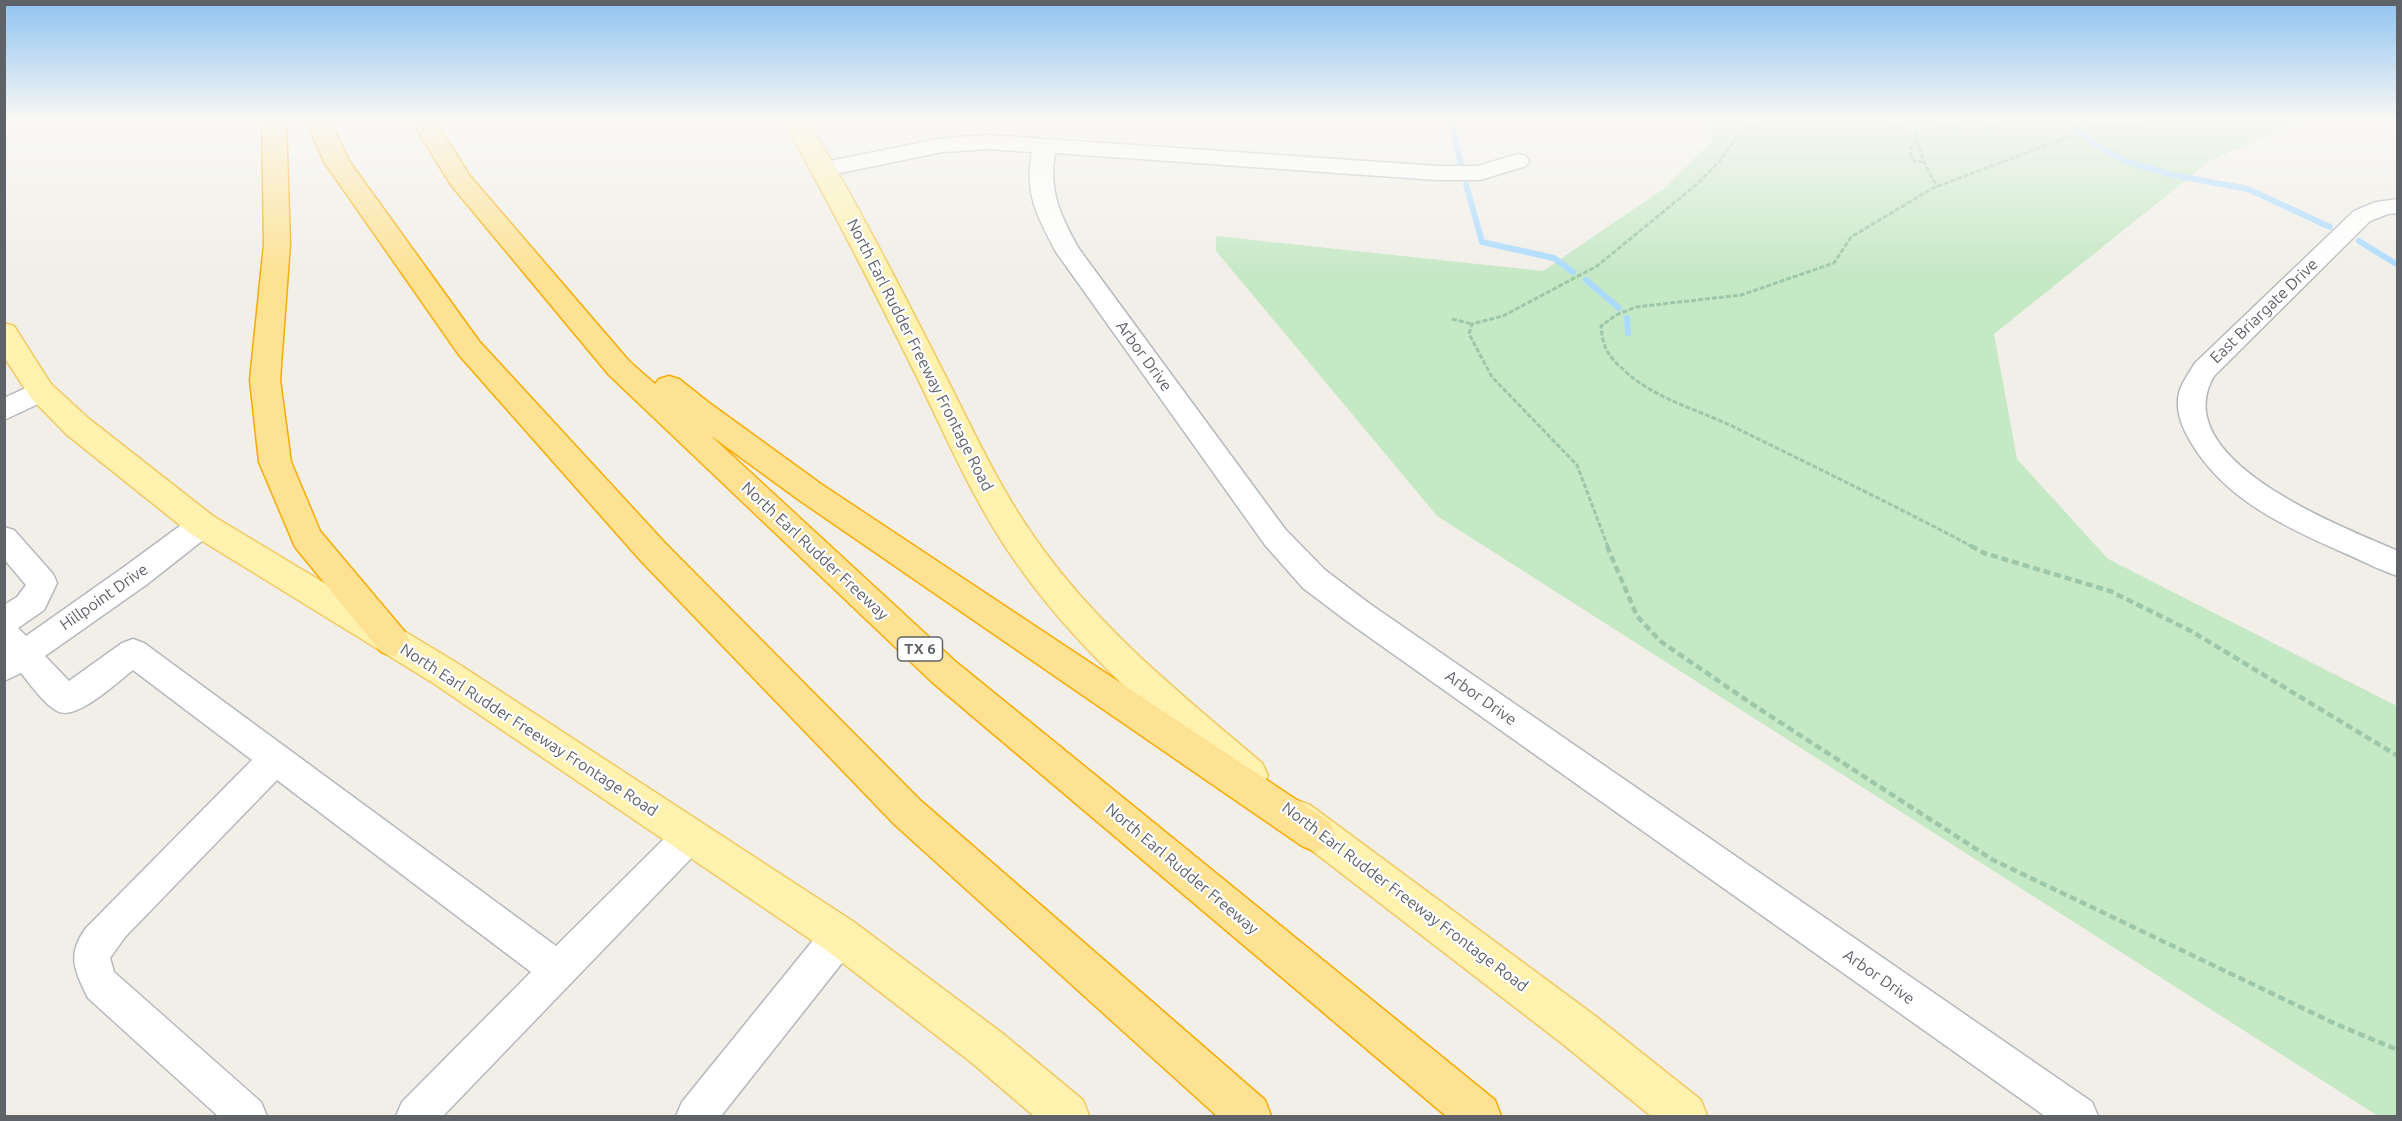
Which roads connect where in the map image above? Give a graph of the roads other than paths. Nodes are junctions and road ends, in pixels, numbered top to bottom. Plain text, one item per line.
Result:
1 (275, 172) edge
2 (344, 172) edge
3 (455, 172) edge
4 (827, 172) edge
5 (1039, 172) edge
6 (1427, 172) edge
7 (1482, 172) edge
8 (2397, 206) edge
9 (539, 273) junction
10 (4, 333) edge
11 (41, 391) junction
12 (4, 410) edge
13 (202, 525) junction
14 (4, 538) edge
15 (2397, 564) edge
16 (4, 621) edge
17 (393, 642) junction
18 (11, 652) edge
19 (275, 759) junction
20 (1316, 834) junction
21 (691, 835) junction
22 (840, 936) junction
23 (559, 971) junction
24 (424, 1114) edge
25 (247, 1116) edge
26 (696, 1116) edge
27 (1067, 1116) edge
28 (1249, 1116) edge
29 (1479, 1116) edge
30 (1685, 1116) edge
31 (2078, 1116) edge

1 - 17 highway
2 - 28 highway
3 - 9 highway, North Earl Rudder Freeway / TX 6
4 - 20 main road, North Earl Rudder Freeway Frontage Road
5 - 31 street, Arbor Drive
6 - 7 street
8 - 15 street, East Briargate Drive
9 - 20 highway
9 - 29 highway, North Earl Rudder Freeway / TX 6
10 - 11 main road, North Earl Rudder Freeway Frontage Road
11 - 12 street
11 - 13 main road, North Earl Rudder Freeway Frontage Road
13 - 17 main road, North Earl Rudder Freeway Frontage Road
13 - 18 street, Hillpoint Drive
14 - 16 street
17 - 21 main road, North Earl Rudder Freeway Frontage Road
18 - 19 street
19 - 23 street
19 - 25 street
20 - 30 main road, North Earl Rudder Freeway Frontage Road
21 - 22 main road, North Earl Rudder Freeway Frontage Road
21 - 23 street
22 - 26 street
22 - 27 main road, North Earl Rudder Freeway Frontage Road
23 - 24 street

